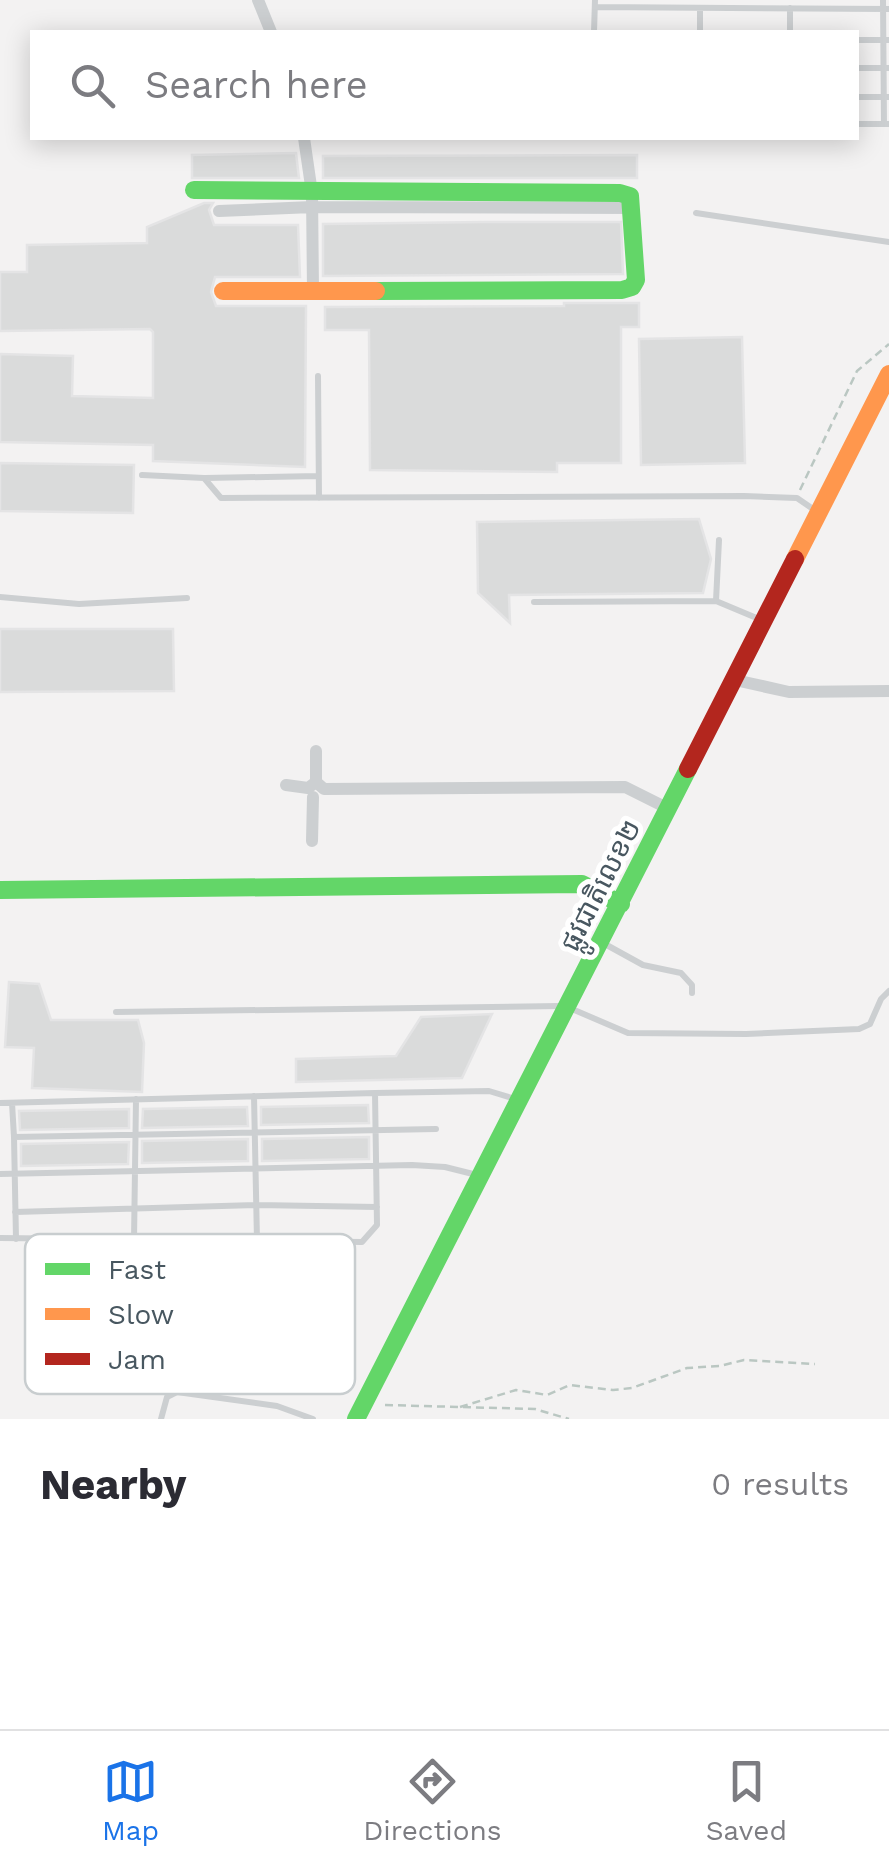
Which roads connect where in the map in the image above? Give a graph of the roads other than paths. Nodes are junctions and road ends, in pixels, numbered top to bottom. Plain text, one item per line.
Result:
1 (258, 0) edge
2 (595, 4) edge
3 (885, 6) edge
4 (700, 8) junction
5 (790, 8) junction
6 (270, 30) edge
7 (594, 30) edge
8 (700, 30) edge
9 (790, 30) edge
10 (859, 40) edge
11 (886, 40) edge
12 (859, 68) edge
13 (886, 68) edge
14 (886, 96) edge
15 (859, 97) edge
16 (859, 124) edge
17 (886, 124) edge
18 (304, 140) edge
19 (194, 190) dead end
20 (312, 200) junction
21 (219, 211) dead end
22 (696, 213) dead end
23 (889, 242) edge
24 (223, 291) dead end
25 (313, 291) junction
26 (889, 374) edge
27 (318, 376) dead end
28 (142, 475) dead end
29 (318, 476) junction
30 (204, 478) junction
31 (318, 498) junction
32 (819, 512) junction
33 (719, 540) dead end
34 (0, 598) edge
35 (187, 598) dead end
36 (534, 602) dead end
37 (716, 602) junction
38 (764, 622) junction
39 (735, 680) junction
40 (889, 691) edge
41 (316, 751) dead end
42 (286, 785) dead end
43 (315, 789) junction
44 (669, 810) junction
45 (312, 841) dead end
46 (0, 890) edge
47 (621, 904) junction
48 (602, 942) junction
49 (889, 991) edge
50 (692, 994) dead end
51 (567, 1006) junction
52 (116, 1012) dead end
53 (375, 1093) junction
54 (254, 1096) junction
55 (136, 1100) junction
56 (519, 1101) junction
57 (0, 1103) edge
58 (12, 1103) junction
59 (436, 1129) dead end
60 (375, 1130) junction
61 (256, 1132) junction
62 (136, 1135) junction
63 (14, 1138) junction
64 (375, 1165) junction
65 (257, 1168) junction
66 (135, 1170) junction
67 (14, 1173) junction
68 (0, 1174) edge
69 (481, 1176) junction
70 (257, 1205) junction
71 (135, 1207) junction
72 (377, 1207) junction
73 (15, 1212) junction
74 (134, 1234) edge
75 (257, 1234) edge
76 (0, 1238) edge
77 (16, 1239) junction
78 (25, 1239) edge
79 (355, 1242) edge
80 (173, 1394) edge
81 (191, 1394) edge
82 (359, 1412) edge
83 (289, 1415) edge
84 (161, 1419) edge
85 (313, 1419) edge

1 - 6 street
2 - 4 lane
2 - 7 lane
3 - 5 lane
3 - 11 lane
4 - 5 lane
4 - 8 lane
5 - 9 lane
10 - 11 lane
11 - 13 lane
12 - 13 lane
13 - 14 lane
14 - 15 lane
14 - 17 lane
16 - 17 lane
18 - 20 street
19 - 20 main road
20 - 21 street
20 - 25 street
20 - 25 main road
22 - 23 lane
24 - 25 main road
26 - 32 main road, ផ្លូវជាតិលេខ២
27 - 29 lane
28 - 30 lane
29 - 30 lane
29 - 31 lane
30 - 31 lane
31 - 32 lane
32 - 38 main road, ផ្លូវជាតិលេខ២
33 - 37 lane
34 - 35 lane
36 - 37 lane
37 - 38 lane
38 - 39 main road, ផ្លូវជាតិលេខ២
39 - 40 street
39 - 44 main road, ផ្លូវជាតិលេខ២
41 - 43 street
42 - 43 street
43 - 44 street
43 - 45 street
44 - 47 main road, ផ្លូវជាតិលេខ២
46 - 47 main road
47 - 48 main road, ផ្លូវជាតិលេខ២
48 - 50 lane
48 - 51 main road, ផ្លូវជាតិលេខ២
49 - 51 lane
51 - 52 lane
51 - 56 main road, ផ្លូវជាតិលេខ២
53 - 54 lane
53 - 56 lane
53 - 60 lane
54 - 55 lane
54 - 61 lane
55 - 58 lane
55 - 62 lane
56 - 69 main road, ផ្លូវជាតិលេខ២
57 - 58 lane
58 - 63 lane
59 - 60 lane
60 - 61 lane
60 - 64 lane
61 - 62 lane
61 - 65 lane
62 - 63 lane
62 - 66 lane
63 - 67 lane
64 - 65 lane
64 - 69 lane
64 - 72 lane
65 - 66 lane
65 - 70 lane
66 - 67 lane
66 - 71 lane
67 - 68 lane
67 - 73 lane
69 - 82 main road, ផ្លូវជាតិលេខ២
70 - 71 lane
70 - 72 lane
70 - 75 lane
71 - 73 lane
71 - 74 lane
72 - 79 lane
73 - 77 lane
76 - 77 lane
77 - 78 lane
80 - 84 lane
81 - 83 lane
83 - 85 lane

